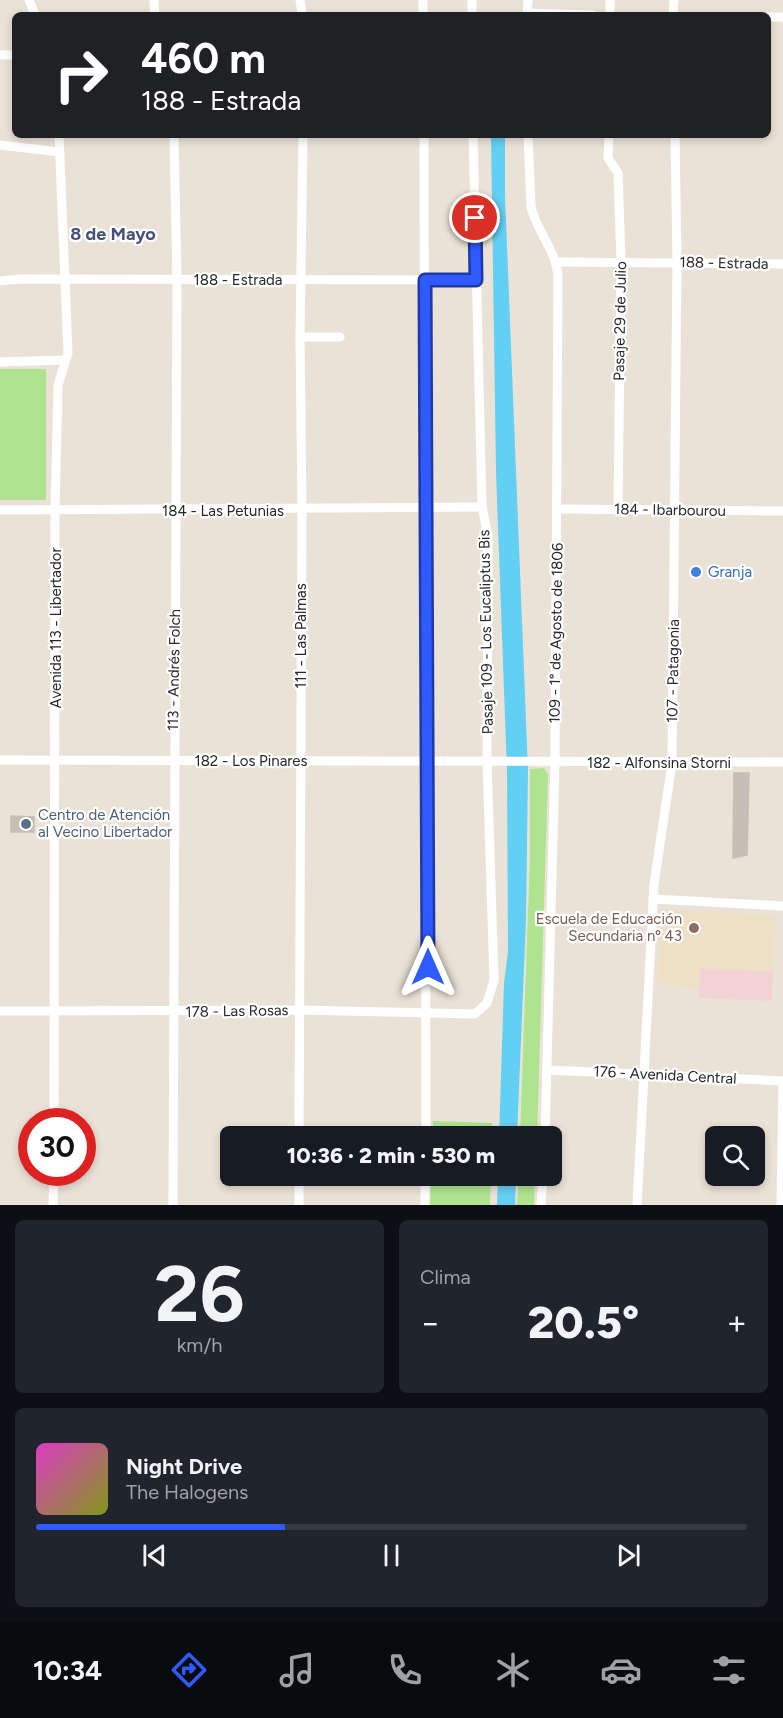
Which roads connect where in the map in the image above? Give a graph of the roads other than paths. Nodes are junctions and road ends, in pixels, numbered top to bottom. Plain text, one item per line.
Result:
1 (59, 138) edge
2 (174, 138) edge
3 (303, 138) edge
4 (424, 138) edge
5 (473, 138) edge
6 (528, 138) edge
7 (609, 138) edge
8 (675, 138) edge
9 (0, 145) edge
10 (59, 152) junction
11 (621, 261) junction
12 (557, 262) junction
13 (677, 262) junction
14 (783, 264) edge
15 (66, 279) junction
16 (177, 280) junction
17 (301, 280) junction
18 (425, 280) junction
19 (476, 280) junction
20 (0, 281) edge
21 (300, 336) junction
22 (340, 337) dead end
23 (65, 360) junction
24 (0, 362) edge
25 (482, 507) junction
26 (426, 509) junction
27 (558, 509) junction
28 (0, 510) edge
29 (302, 510) junction
30 (618, 510) junction
31 (176, 511) junction
32 (675, 511) junction
33 (783, 511) edge
34 (55, 512) junction
35 (0, 760) edge
36 (56, 761) junction
37 (173, 761) junction
38 (300, 761) junction
39 (488, 761) junction
40 (535, 761) joint
41 (427, 762) junction
42 (555, 762) junction
43 (783, 762) edge
44 (672, 763) junction
45 (653, 899) junction
46 (783, 906) edge
47 (300, 1010) junction
48 (0, 1011) edge
49 (54, 1011) junction
50 (173, 1012) junction
51 (428, 1012) junction
52 (475, 1014) joint
53 (548, 1070) junction
54 (644, 1074) junction
55 (783, 1082) edge
56 (54, 1108) edge
57 (299, 1126) edge
58 (426, 1126) edge
59 (545, 1126) edge
60 (54, 1186) edge
61 (299, 1186) edge
62 (425, 1186) edge
63 (542, 1186) edge
64 (54, 1205) edge
65 (173, 1205) edge
66 (299, 1205) edge
67 (425, 1205) edge
68 (541, 1205) edge
69 (637, 1205) edge
70 (781, 1205) edge

1 - 10 street, Avenida 113 - Libertador
2 - 16 street, 113 - Andrés Folch
3 - 17 street, 111 - Las Palmas
4 - 18 street
5 - 19 street, Pasaje 109 - Los Eucaliptus Bis
6 - 12 street, 109 - 1° de Agosto de 1806
7 - 11 street, Pasaje 29 de Julio
8 - 13 street, 107 - Patagonia
9 - 10 street
10 - 15 street, Avenida 113 - Libertador
11 - 12 street, 188 - Estrada
11 - 13 street, 188 - Estrada
11 - 30 street, Pasaje 29 de Julio
12 - 27 street, 109 - 1° de Agosto de 1806
13 - 14 street, 188 - Estrada
13 - 32 street, 107 - Patagonia
15 - 16 street, 188 - Estrada
15 - 20 street, 188 - Estrada
15 - 23 street, Avenida 113 - Libertador
16 - 17 street, 188 - Estrada
16 - 31 street, 113 - Andrés Folch
17 - 18 street, 188 - Estrada
17 - 21 street, 111 - Las Palmas
18 - 19 street, 188 - Estrada
18 - 26 street
19 - 25 street, Pasaje 109 - Los Eucaliptus Bis
21 - 22 street
21 - 29 street, 111 - Las Palmas
23 - 24 street
23 - 34 street, Avenida 113 - Libertador
25 - 26 street, 184 - Las Petunias
25 - 39 street, Pasaje 109 - Los Eucaliptus Bis
26 - 29 street, 184 - Las Petunias
26 - 41 street
27 - 30 street, 184 - Ibarbourou
27 - 42 street, 109 - 1° de Agosto de 1806
28 - 34 street, 184 - Las Petunias
29 - 31 street, 184 - Las Petunias
29 - 38 street, 111 - Las Palmas
30 - 32 street, 184 - Ibarbourou
31 - 34 street, 184 - Las Petunias
31 - 37 street, 113 - Andrés Folch
32 - 33 street, 184 - Ibarbourou
32 - 44 street, 107 - Patagonia
34 - 36 street, Avenida 113 - Libertador
35 - 36 street, 182 - Los Pinares
36 - 37 street, 182 - Los Pinares
36 - 49 street, Avenida 113 - Libertador
37 - 38 street, 182 - Los Pinares
37 - 50 street, 113 - Andrés Folch
38 - 41 street, 182 - Los Pinares
38 - 47 street, 111 - Las Palmas
39 - 40 street, 182 - Los Pinares
39 - 41 street, 182 - Los Pinares
39 - 52 street, Pasaje 109 - Los Eucaliptus Bis
40 - 42 street, 182 - Alfonsina Storni
41 - 51 street
42 - 44 street, 182 - Alfonsina Storni
42 - 53 street, 109 - 1° de Agosto de 1806
43 - 44 street, 182 - Alfonsina Storni
44 - 45 street, 107 - Patagonia
45 - 46 street
45 - 54 street, 107 - Patagonia
47 - 50 street, 178 - Las Rosas
47 - 51 street, 178 - Las Rosas
47 - 57 street, 111 - Las Palmas
48 - 49 street, 178 - Las Rosas
49 - 50 street, 178 - Las Rosas
49 - 56 street, Avenida 113 - Libertador
50 - 65 street, 113 - Andrés Folch
51 - 52 street, 178 - Las Rosas
51 - 58 street
53 - 54 street, 176 - Avenida Central
53 - 59 street, 109 - 1° de Agosto de 1806
54 - 55 street, 176 - Avenida Central
54 - 69 street, 107 - Patagonia
55 - 70 street
60 - 64 street
61 - 66 street
62 - 67 street
63 - 68 street

